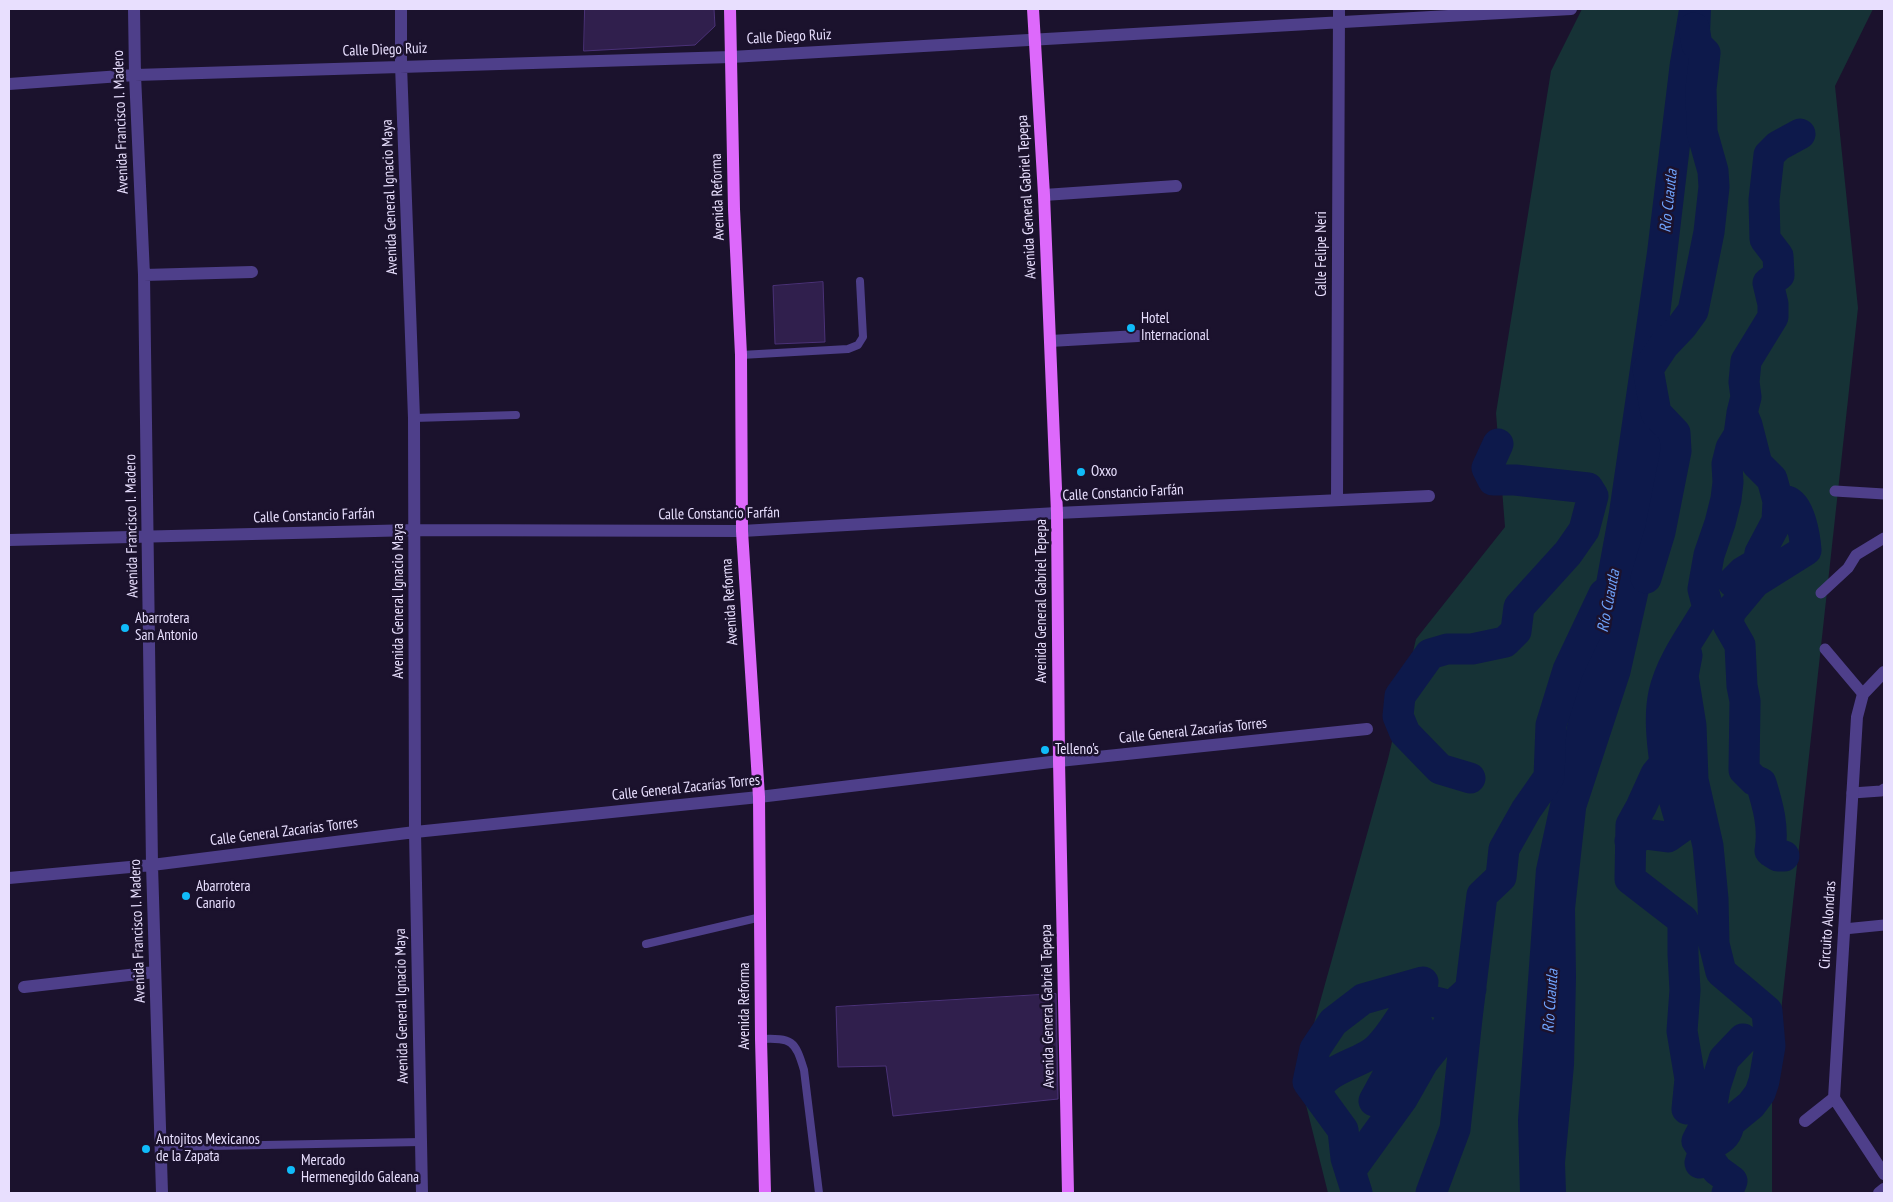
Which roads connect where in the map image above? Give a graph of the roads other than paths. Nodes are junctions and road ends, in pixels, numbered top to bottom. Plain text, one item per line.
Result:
1 (134, 9) edge
2 (401, 9) edge
3 (730, 9) edge
4 (1033, 9) edge
5 (1571, 9) edge
6 (1339, 15) edge
7 (1034, 39) junction
8 (731, 57) junction
9 (401, 66) junction
10 (135, 75) junction
11 (9, 84) edge
12 (1176, 186) dead end
13 (1044, 195) junction
14 (252, 272) dead end
15 (144, 275) junction
16 (860, 281) dead end
17 (1138, 336) dead end
18 (1050, 341) junction
19 (741, 355) junction
20 (516, 415) dead end
21 (414, 418) junction
22 (1834, 491) dead end
23 (1884, 494) edge
24 (1429, 496) dead end
25 (1337, 499) junction
26 (1057, 513) junction
27 (415, 530) junction
28 (742, 531) junction
29 (148, 537) junction
30 (1884, 538) edge
31 (9, 540) edge
32 (1821, 593) dead end
33 (1825, 649) dead end
34 (1884, 672) edge
35 (1863, 694) junction
36 (1367, 729) dead end
37 (1059, 761) junction
38 (1883, 792) edge
39 (1852, 793) junction
40 (759, 797) junction
41 (415, 832) junction
42 (152, 865) junction
43 (9, 878) edge
44 (761, 918) junction
45 (1884, 925) edge
46 (1844, 929) junction
47 (646, 944) dead end
48 (156, 972) junction
49 (24, 987) dead end
50 (761, 1039) junction
51 (1834, 1098) junction
52 (1806, 1121) dead end
53 (421, 1142) junction
54 (160, 1147) junction
55 (1884, 1174) edge
56 (1884, 1189) edge
57 (162, 1193) edge
58 (422, 1193) edge
59 (765, 1193) edge
60 (819, 1193) edge
61 (1068, 1193) edge
62 (1879, 1193) edge

1 - 10 street, Avenida Francisco I. Madero
2 - 9 street, Avenida General Ignacio Maya
3 - 8 main road, Avenida Reforma
4 - 7 main road, Avenida General Gabriel Tepepa
5 - 6 street, Calle Diego Ruiz
6 - 7 street, Calle Diego Ruiz
6 - 25 street, Calle Felipe Neri
7 - 8 street, Calle Diego Ruiz
7 - 13 main road, Avenida General Gabriel Tepepa
8 - 9 street, Calle Diego Ruiz
8 - 19 main road, Avenida Reforma
9 - 10 street, Calle Diego Ruiz
9 - 21 street, Avenida General Ignacio Maya
10 - 11 street, Calle Diego Ruiz
10 - 15 street, Avenida Francisco I. Madero
12 - 13 street
13 - 18 main road, Avenida General Gabriel Tepepa
14 - 15 street
15 - 29 street, Avenida Francisco I. Madero
16 - 19 lane
17 - 18 street
18 - 26 main road, Avenida General Gabriel Tepepa
19 - 28 main road, Avenida Reforma
20 - 21 lane
21 - 27 street, Avenida General Ignacio Maya
22 - 23 street
24 - 25 street, Calle Constancio Farfán
25 - 26 street, Calle Constancio Farfán
26 - 28 street, Calle Constancio Farfán
26 - 37 main road, Avenida General Gabriel Tepepa
27 - 28 street, Calle Constancio Farfán
27 - 29 street, Calle Constancio Farfán
27 - 41 street, Avenida General Ignacio Maya
28 - 40 main road, Avenida Reforma
29 - 31 street, Calle Constancio Farfán
29 - 42 street, Avenida Francisco I. Madero
30 - 32 street
33 - 35 street
34 - 35 street, Circuito Alondras
35 - 39 street, Circuito Alondras
36 - 37 street, Calle General Zacarías Torres
37 - 40 street, Calle General Zacarías Torres
37 - 61 main road, Avenida General Gabriel Tepepa
38 - 39 street
39 - 46 street, Circuito Alondras
40 - 41 street, Calle General Zacarías Torres
40 - 44 main road, Avenida Reforma
41 - 42 street, Calle General Zacarías Torres
41 - 53 street, Avenida General Ignacio Maya
42 - 43 street, Calle General Zacarías Torres
42 - 48 street, Avenida Francisco I. Madero
44 - 47 lane
44 - 50 main road, Avenida Reforma
45 - 46 street
46 - 51 street, Circuito Alondras
48 - 49 street
48 - 54 street, Avenida Francisco I. Madero
50 - 59 main road, Avenida Reforma
50 - 60 lane
51 - 52 street
51 - 55 street
53 - 54 lane
53 - 58 street, Avenida General Ignacio Maya
54 - 57 street, Avenida Francisco I. Madero
56 - 62 street

